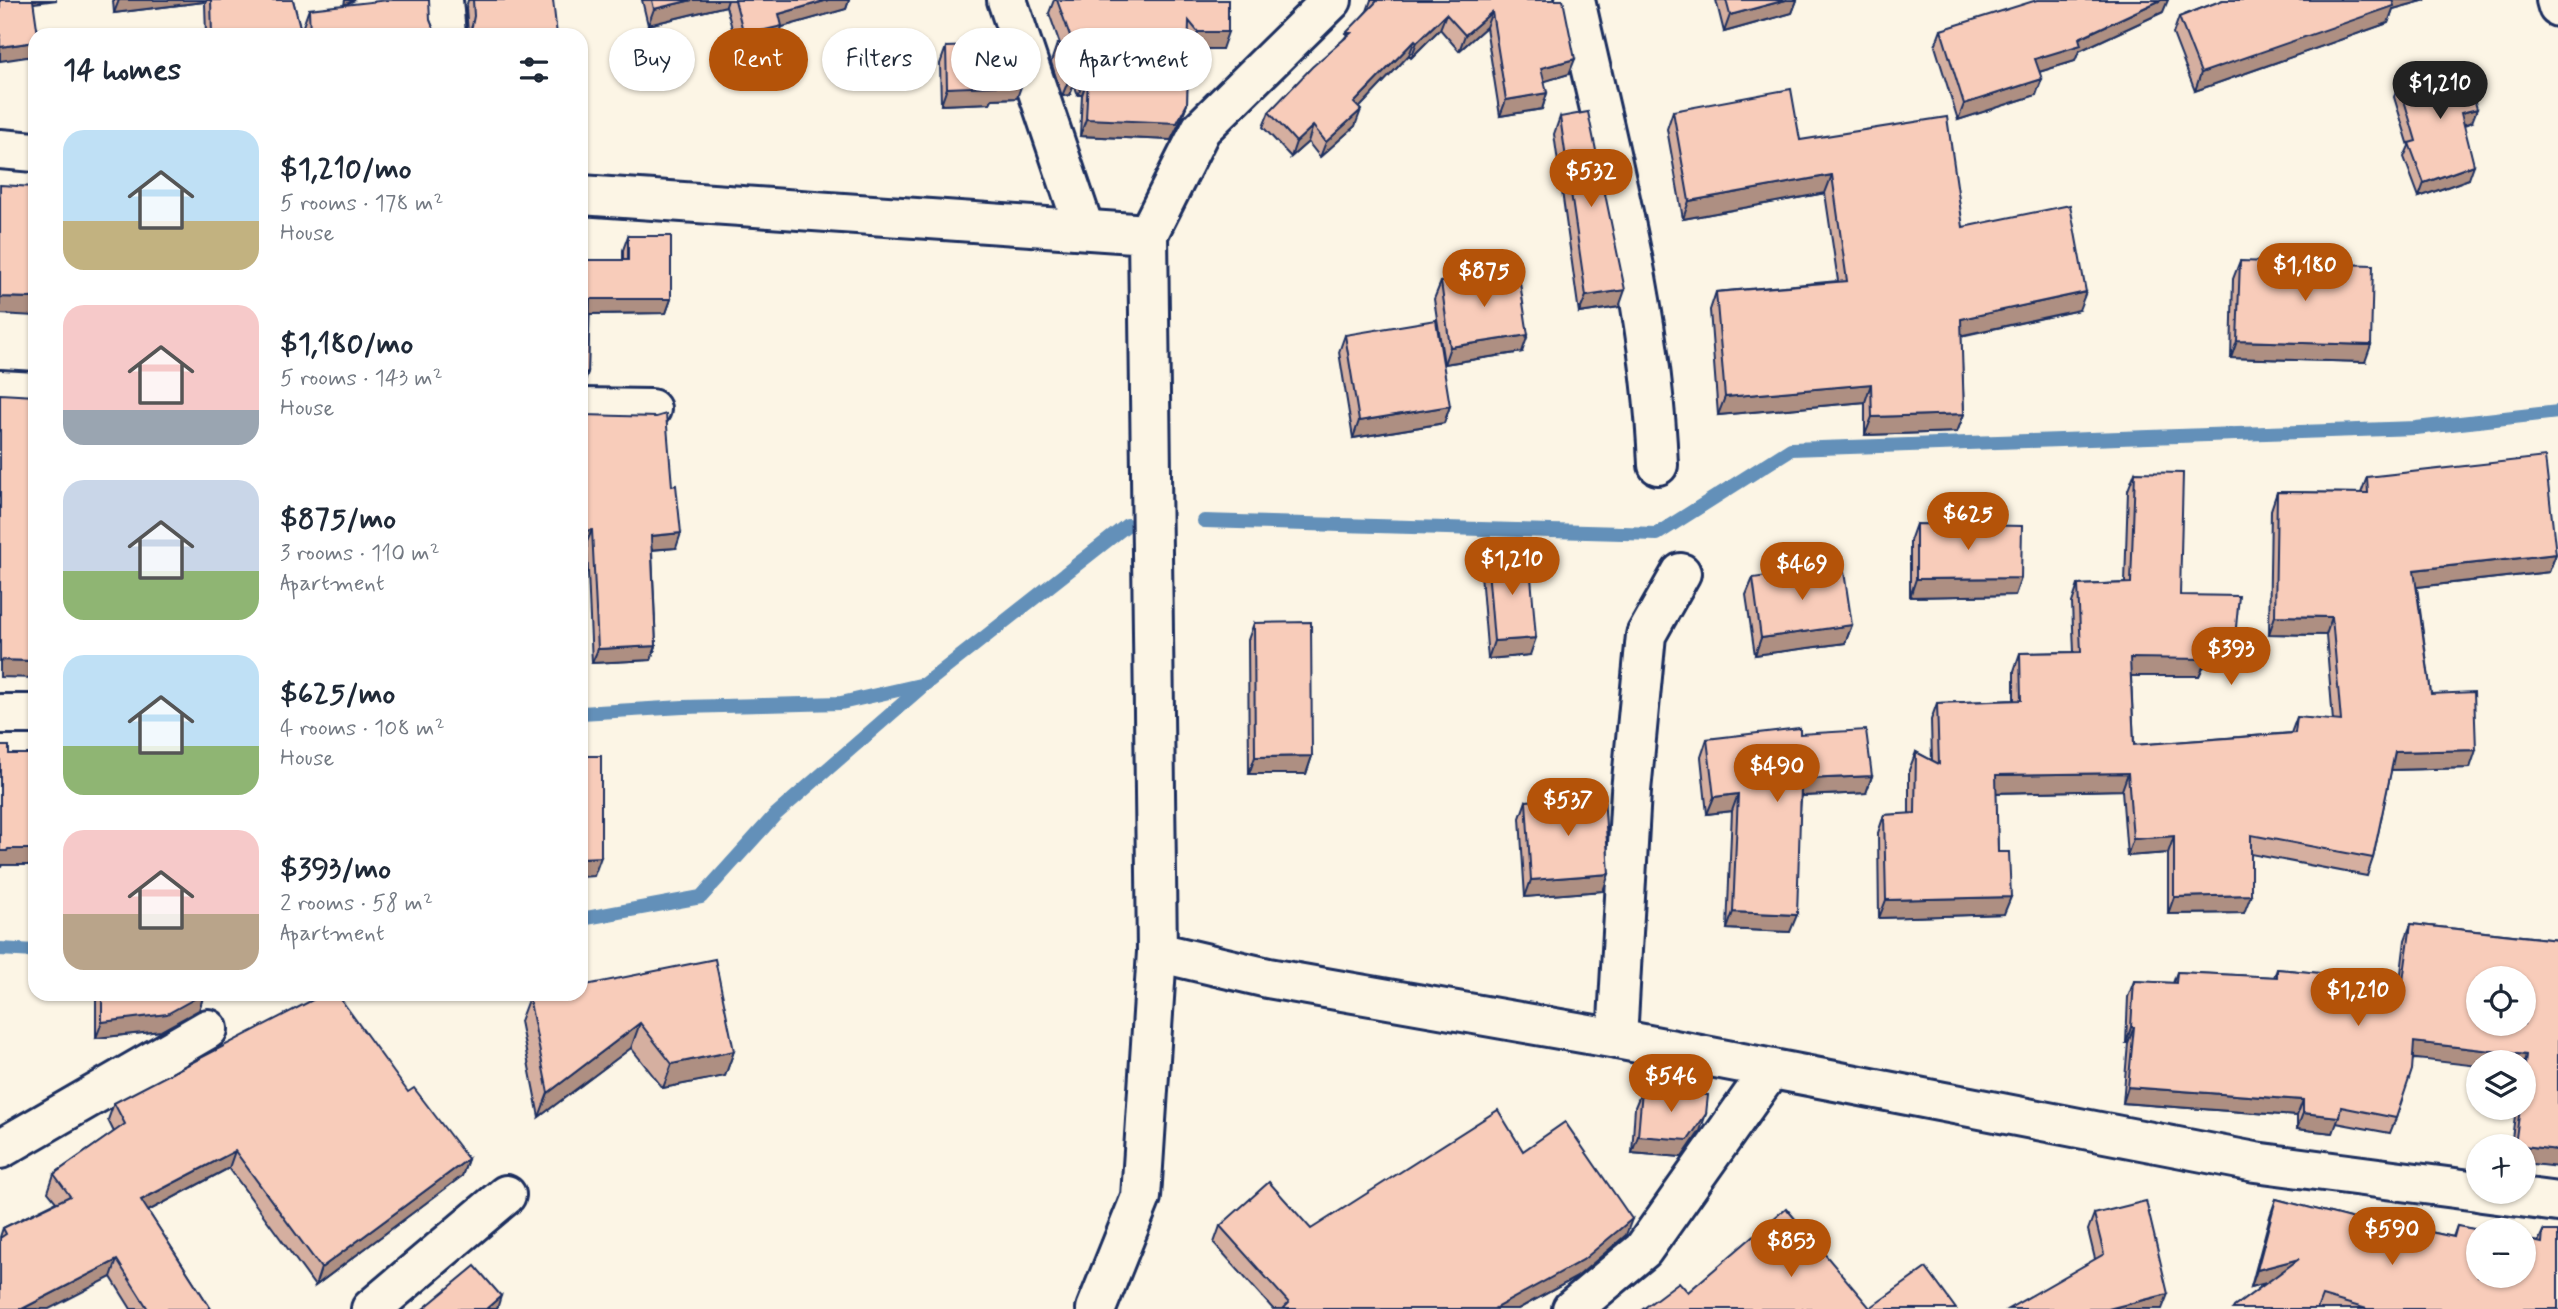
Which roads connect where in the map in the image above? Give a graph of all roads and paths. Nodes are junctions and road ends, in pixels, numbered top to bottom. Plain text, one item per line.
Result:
1 (443, 0) edge
2 (1006, 0) edge
3 (1332, 0) edge
4 (1575, 0) edge
5 (2556, 0) edge
6 (2558, 7) edge
7 (445, 28) edge
8 (0, 149) edge
9 (28, 151) edge
10 (588, 195) edge
11 (1084, 228) junction
12 (1148, 234) junction
13 (0, 390) edge
14 (28, 392) edge
15 (588, 408) edge
16 (651, 409) dead end
17 (1658, 465) dead end
18 (1681, 573) dead end
19 (0, 714) edge
20 (28, 714) edge
21 (1157, 952) junction
22 (208, 1029) dead end
23 (1617, 1039) junction
24 (1771, 1069) junction
25 (0, 1149) edge
26 (2466, 1189) edge
27 (506, 1195) dead end
28 (2536, 1199) edge
29 (2558, 1202) edge
30 (371, 1309) edge
31 (1096, 1309) edge
32 (1572, 1309) edge

1 - 7 street
2 - 11 street
3 - 12 street
4 - 17 street
5 - 6 street
8 - 9 street
10 - 11 street
11 - 12 street
12 - 21 street
13 - 14 street
15 - 16 street
18 - 23 street
19 - 20 street
21 - 23 street
21 - 31 street
22 - 25 street
23 - 24 street
24 - 26 street
24 - 32 street
27 - 30 street
28 - 29 street

